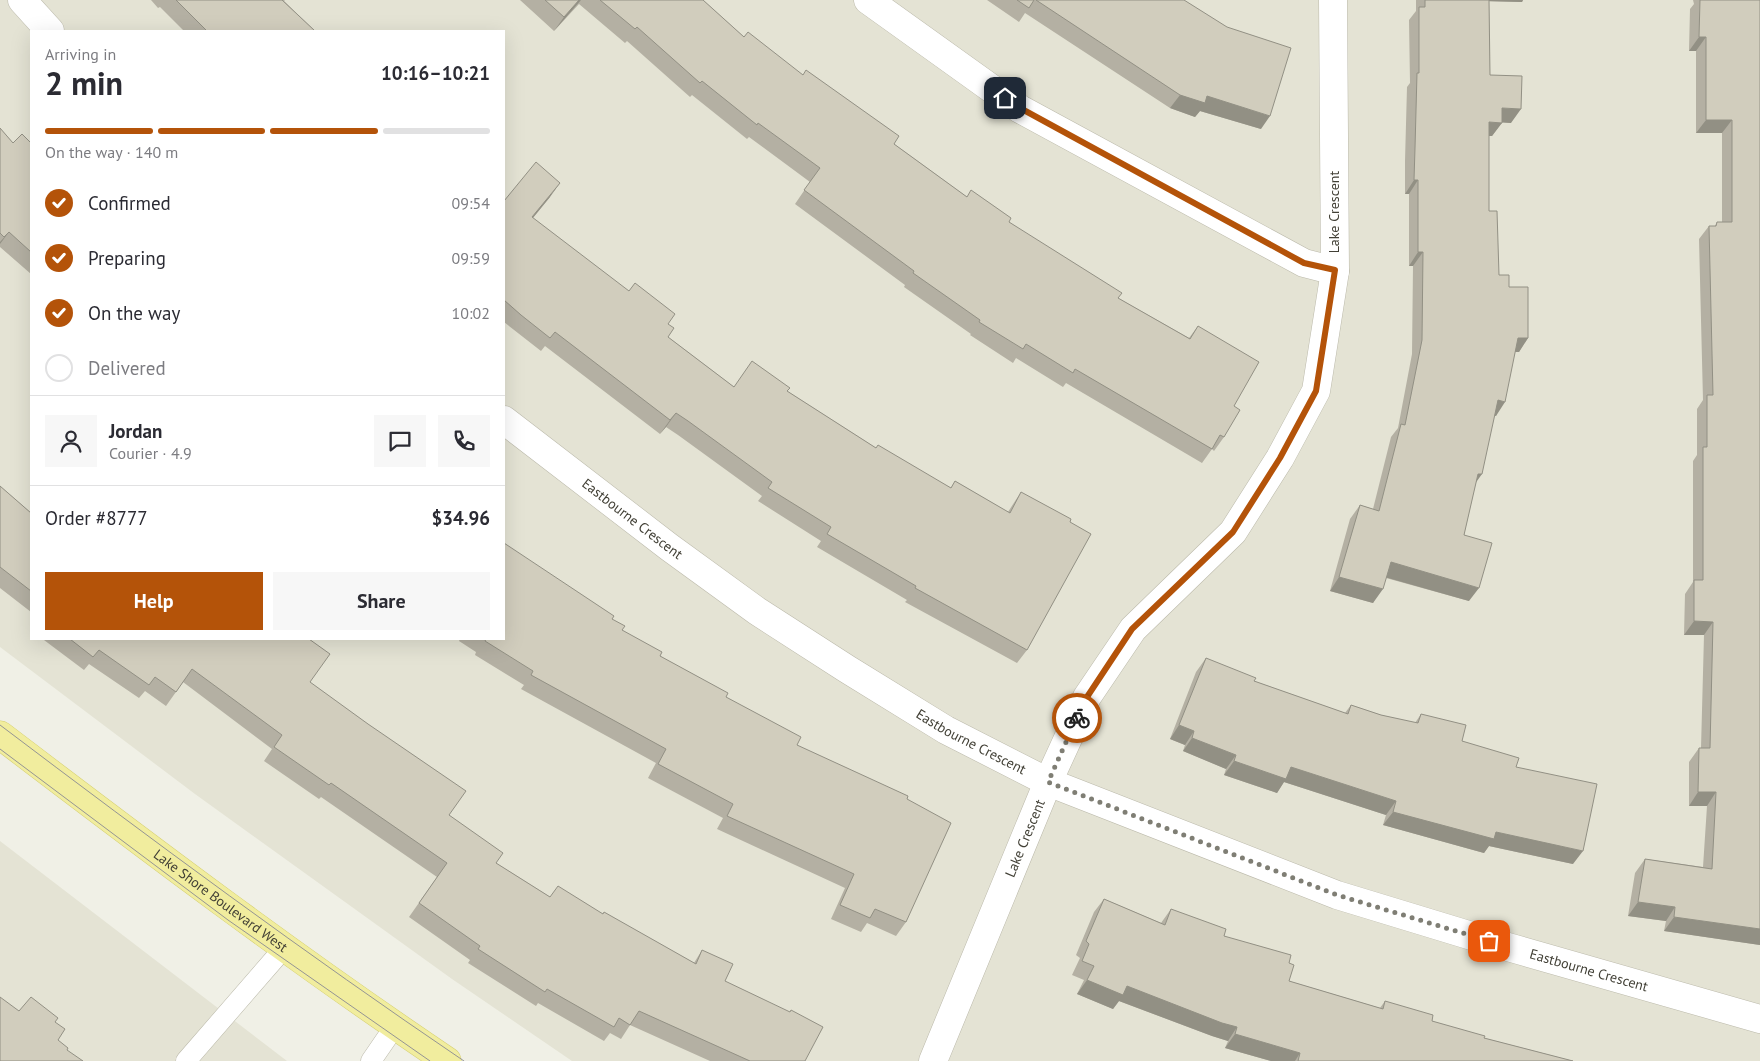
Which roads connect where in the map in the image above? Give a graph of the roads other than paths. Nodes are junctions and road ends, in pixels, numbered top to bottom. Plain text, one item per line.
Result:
1 (22, 0) edge
2 (868, 0) edge
3 (1333, 0) edge
4 (49, 30) edge
5 (1335, 270) junction
6 (505, 421) edge
7 (0, 735) edge
8 (1048, 782) junction
9 (284, 948) junction
10 (1760, 1019) edge
11 (395, 1026) junction
12 (186, 1061) edge
13 (371, 1061) edge
14 (447, 1061) edge
15 (933, 1061) edge

1 - 4 street
2 - 5 street
3 - 5 street, Lake Crescent
5 - 8 street, Lake Crescent
6 - 8 street, Eastbourne Crescent
7 - 9 main road, Lake Shore Boulevard West
8 - 10 street, Eastbourne Crescent
8 - 15 street, Lake Crescent
9 - 11 main road, Lake Shore Boulevard West
9 - 12 lane
11 - 13 lane
11 - 14 main road, Lake Shore Boulevard West

